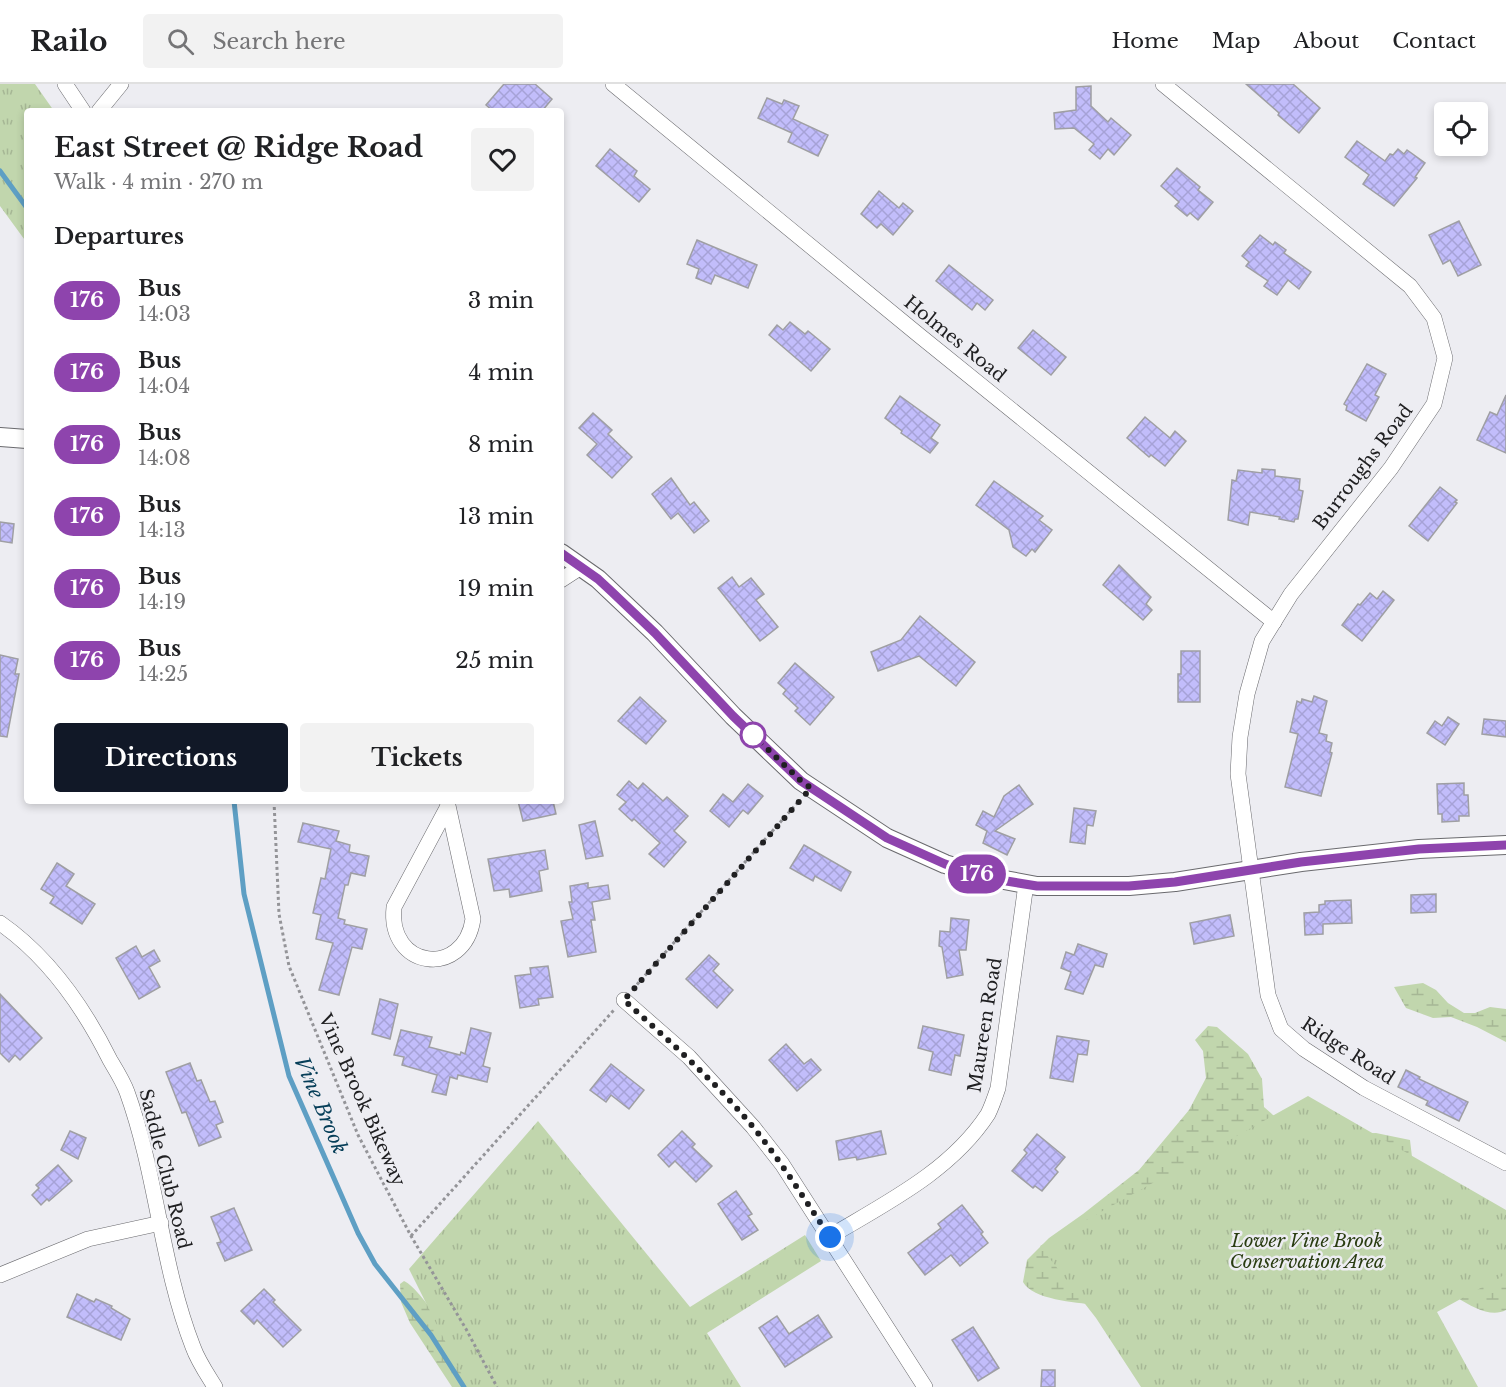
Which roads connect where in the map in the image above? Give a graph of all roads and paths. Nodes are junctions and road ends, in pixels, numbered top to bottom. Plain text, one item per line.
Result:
1 (65, 84) edge
2 (121, 84) edge
3 (613, 84) edge
4 (1163, 84) edge
5 (81, 108) edge
6 (101, 108) edge
7 (0, 437) edge
8 (24, 439) edge
9 (564, 555) edge
10 (581, 567) junction
11 (564, 578) edge
12 (1274, 622) junction
13 (811, 788) junction
14 (274, 804) edge
15 (447, 804) edge
16 (1506, 845) edge
17 (1252, 870) junction
18 (1026, 884) junction
19 (0, 923) edge
20 (624, 1000) junction
21 (1506, 1163) edge
22 (160, 1223) junction
23 (411, 1236) junction
24 (830, 1237) junction
25 (0, 1275) edge
26 (214, 1387) edge
27 (496, 1387) edge
28 (925, 1387) edge

1 - 5 street
2 - 6 street
3 - 12 street, Holmes Road
4 - 12 street, Burroughs Road
7 - 8 street
9 - 10 street
10 - 11 street
10 - 13 street
12 - 17 street, Burroughs Road
13 - 18 street
13 - 20 path
14 - 23 path, Vine Brook Bikeway
15 - 15 street
16 - 17 street
17 - 18 street
17 - 21 street, Ridge Road
18 - 24 street, Maureen Road
19 - 22 street, Saddle Club Road
20 - 23 path
20 - 24 street
22 - 25 street
22 - 26 street, Saddle Club Road
23 - 27 path, Vine Brook Bikeway
24 - 28 street

